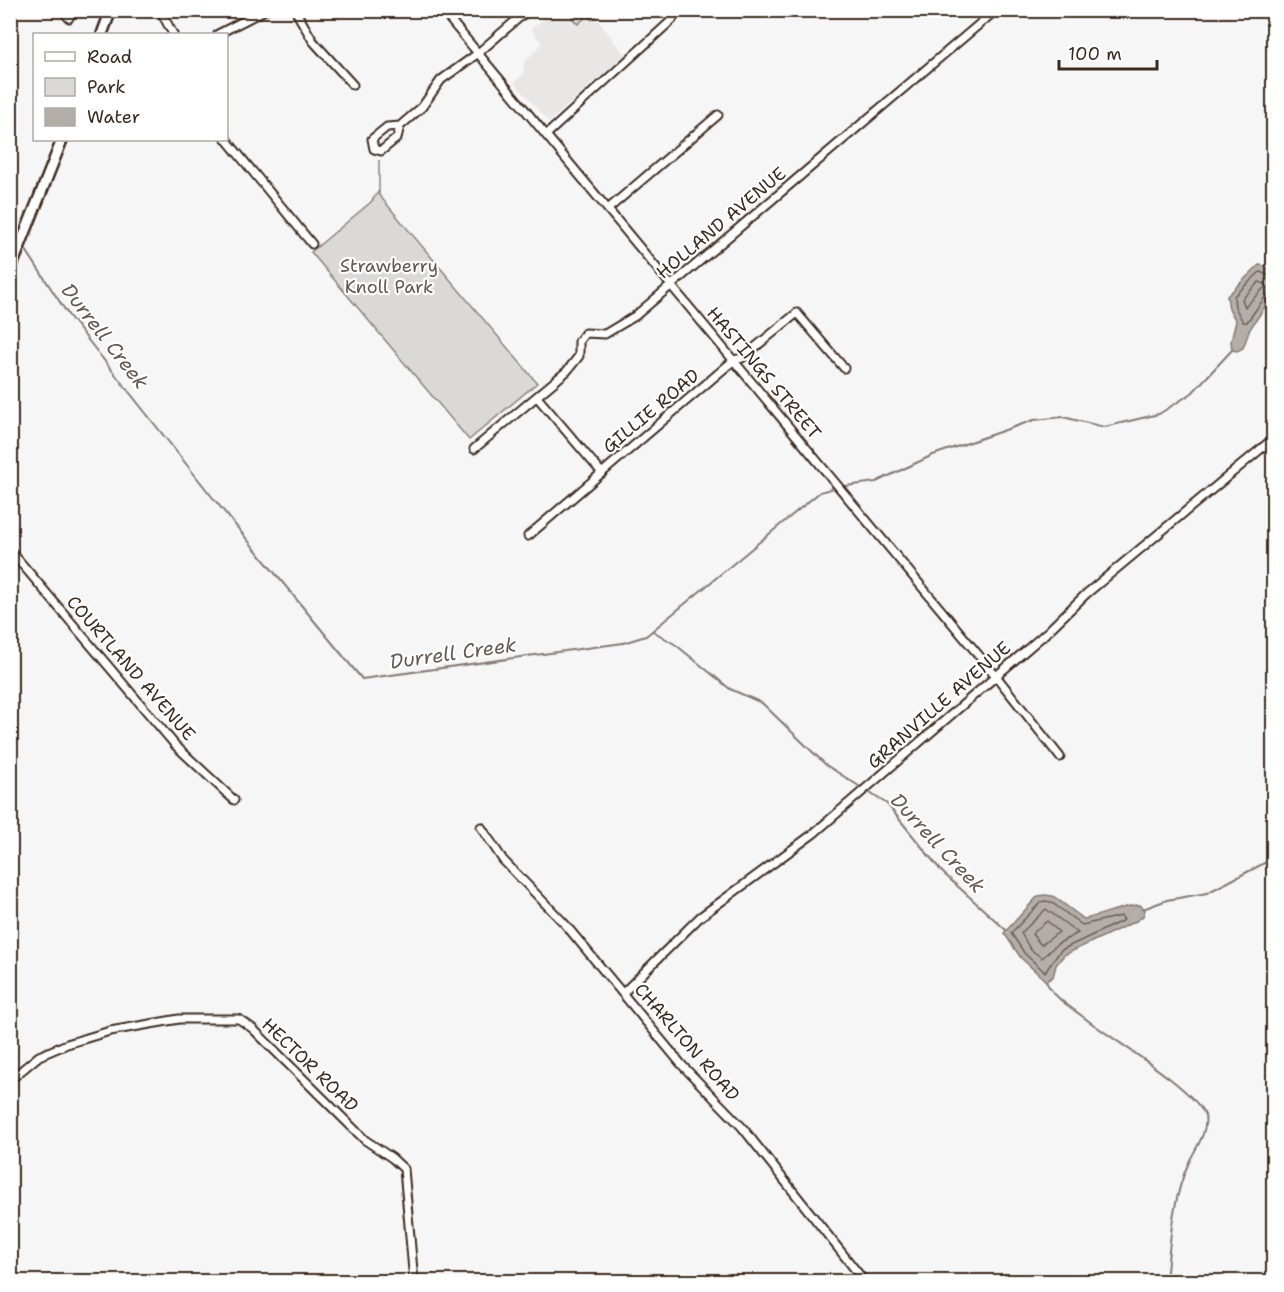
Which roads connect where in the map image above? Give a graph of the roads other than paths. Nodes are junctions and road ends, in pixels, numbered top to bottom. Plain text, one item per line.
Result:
1 (62, 10) edge
2 (111, 10) edge
3 (160, 10) edge
4 (265, 10) edge
5 (295, 10) edge
6 (442, 10) edge
7 (528, 10) edge
8 (677, 10) edge
9 (996, 10) edge
10 (69, 18) dead end
11 (102, 33) edge
12 (172, 33) edge
13 (220, 33) edge
14 (477, 54) junction
15 (353, 85) dead end
16 (718, 115) dead end
17 (400, 126) dead end
18 (546, 135) junction
19 (62, 141) edge
20 (228, 141) edge
21 (608, 209) junction
22 (312, 244) dead end
23 (11, 265) edge
24 (671, 284) junction
25 (734, 360) junction
26 (844, 368) dead end
27 (537, 396) junction
28 (1274, 438) edge
29 (474, 449) dead end
30 (602, 473) junction
31 (528, 536) dead end
32 (10, 550) edge
33 (996, 676) junction
34 (1060, 757) dead end
35 (234, 800) dead end
36 (481, 827) dead end
37 (623, 993) junction
38 (10, 1080) edge
39 (414, 1281) edge
40 (866, 1281) edge

1 - 10 street
2 - 11 main road
3 - 12 street
4 - 13 street
5 - 15 street
6 - 14 street, HASTINGS STREET
7 - 14 street
8 - 18 street
9 - 24 street, HOLLAND AVENUE
14 - 17 street
14 - 18 street, HASTINGS STREET
16 - 21 street
18 - 21 street, HASTINGS STREET
19 - 23 main road
20 - 22 street
21 - 24 street, HASTINGS STREET
24 - 25 street, HASTINGS STREET
24 - 27 street, HOLLAND AVENUE
25 - 26 street, GILLIE ROAD
25 - 30 street, GILLIE ROAD
25 - 33 street, HASTINGS STREET
27 - 29 street, HOLLAND AVENUE
27 - 30 street
28 - 33 street, GRANVILLE AVENUE
30 - 31 street, GILLIE ROAD
32 - 35 street, COURTLAND AVENUE
33 - 34 street, HASTINGS STREET
33 - 37 street, GRANVILLE AVENUE
36 - 37 street, CHARLTON ROAD
37 - 40 street, CHARLTON ROAD
38 - 39 street, HECTOR ROAD

